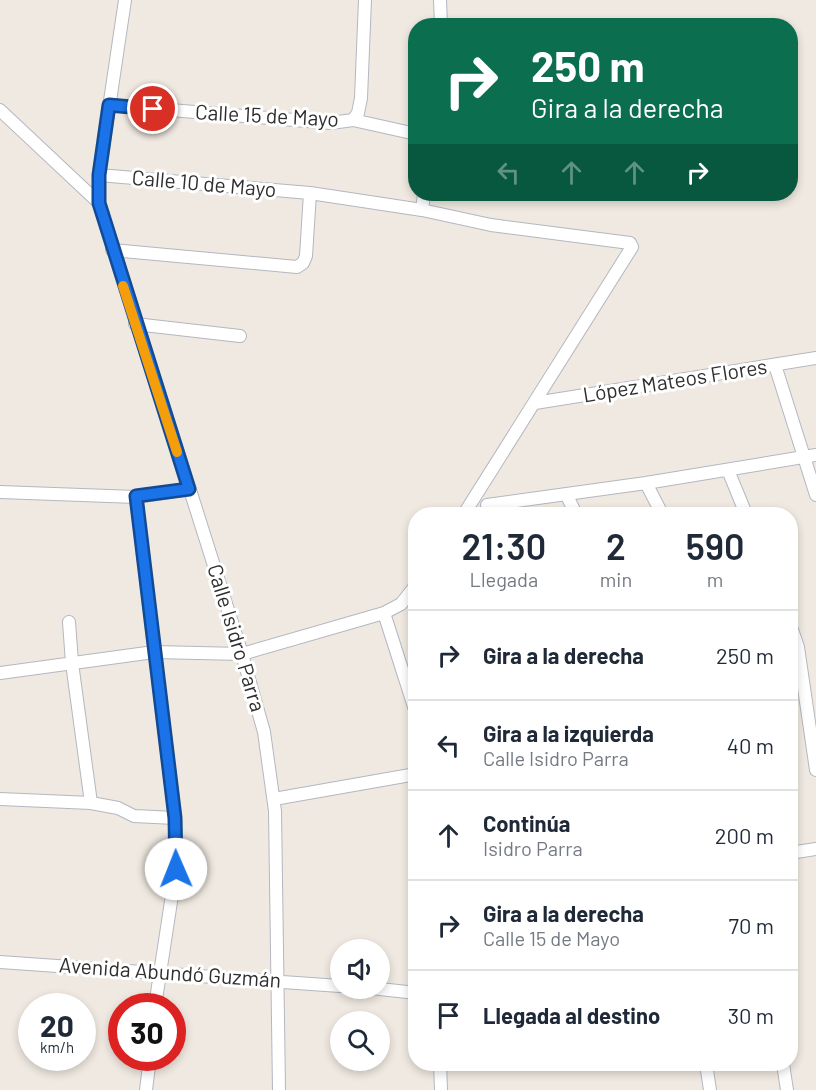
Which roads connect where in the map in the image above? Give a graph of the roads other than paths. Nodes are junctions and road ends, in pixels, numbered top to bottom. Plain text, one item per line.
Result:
1 (125, 0) edge
2 (365, 0) edge
3 (440, 0) edge
4 (441, 18) edge
5 (109, 105) junction
6 (0, 110) edge
7 (353, 120) junction
8 (408, 132) edge
9 (99, 175) junction
10 (310, 193) junction
11 (423, 201) edge
12 (99, 203) junction
13 (422, 210) junction
14 (112, 250) junction
15 (135, 324) junction
16 (240, 336) dead end
17 (816, 358) edge
18 (775, 365) junction
19 (535, 403) junction
20 (816, 455) edge
21 (802, 458) junction
22 (728, 470) junction
23 (646, 483) junction
24 (189, 489) junction
25 (0, 492) edge
26 (479, 492) junction
27 (566, 495) junction
28 (816, 495) edge
29 (136, 496) junction
30 (469, 507) edge
31 (487, 507) edge
32 (504, 507) edge
33 (572, 507) edge
34 (658, 507) edge
35 (743, 507) edge
36 (408, 595) edge
37 (384, 613) junction
38 (69, 622) dead end
39 (798, 647) edge
40 (154, 652) junction
41 (242, 654) junction
42 (72, 663) junction
43 (0, 673) edge
44 (408, 688) edge
45 (816, 770) edge
46 (408, 775) edge
47 (0, 789) edge
48 (0, 799) edge
49 (274, 799) junction
50 (91, 803) junction
51 (0, 805) edge
52 (175, 818) junction
53 (816, 849) edge
54 (798, 852) edge
55 (0, 962) edge
56 (159, 971) junction
57 (277, 980) junction
58 (330, 985) edge
59 (390, 990) edge
60 (408, 992) edge
61 (156, 993) edge
62 (148, 1071) edge
63 (440, 1071) edge
64 (707, 1071) edge
65 (784, 1071) edge
66 (146, 1090) edge
67 (279, 1090) edge
68 (441, 1090) edge
69 (710, 1090) edge
70 (787, 1090) edge

1 - 5 street, Calle Isidro Parra
2 - 7 street
3 - 4 street
5 - 7 street, Calle 15 de Mayo
5 - 9 street, Calle Isidro Parra
6 - 12 street
7 - 8 street, Calle 15 de Mayo
9 - 10 street, Calle 10 de Mayo
9 - 12 street, Calle Isidro Parra
10 - 13 street, Calle 10 de Mayo
10 - 14 street
11 - 13 street
12 - 14 street, Calle Isidro Parra
13 - 19 street, Calle 10 de Mayo
14 - 15 street, Calle Isidro Parra
15 - 16 street
15 - 24 street, Calle Isidro Parra
17 - 18 street, López Mateos Flores
18 - 19 street, López Mateos Flores
18 - 21 street
19 - 26 street
20 - 21 street
21 - 22 street
21 - 28 street
22 - 23 street
22 - 35 street
23 - 27 street
23 - 34 street
24 - 29 street
24 - 41 street, Calle Isidro Parra
25 - 29 street
26 - 30 street
26 - 31 street
27 - 32 street
27 - 33 street
29 - 40 street
36 - 37 street
37 - 41 street
37 - 44 street
38 - 42 street
39 - 45 street
40 - 41 street
40 - 42 street
40 - 52 street
41 - 49 street, Calle Isidro Parra
42 - 43 street
42 - 50 street
46 - 49 street
47 - 48 street
48 - 50 street
48 - 51 street
49 - 57 street, Calle Isidro Parra
50 - 52 street
52 - 56 street
53 - 54 street
55 - 56 street, Avenida Abundó Guzmán
56 - 57 street, Avenida Abundó Guzmán
56 - 61 street
57 - 58 street, Avenida Abundó Guzmán
57 - 67 street, Calle Isidro Parra
59 - 60 street
62 - 66 street
63 - 68 street
64 - 69 street
65 - 70 street

